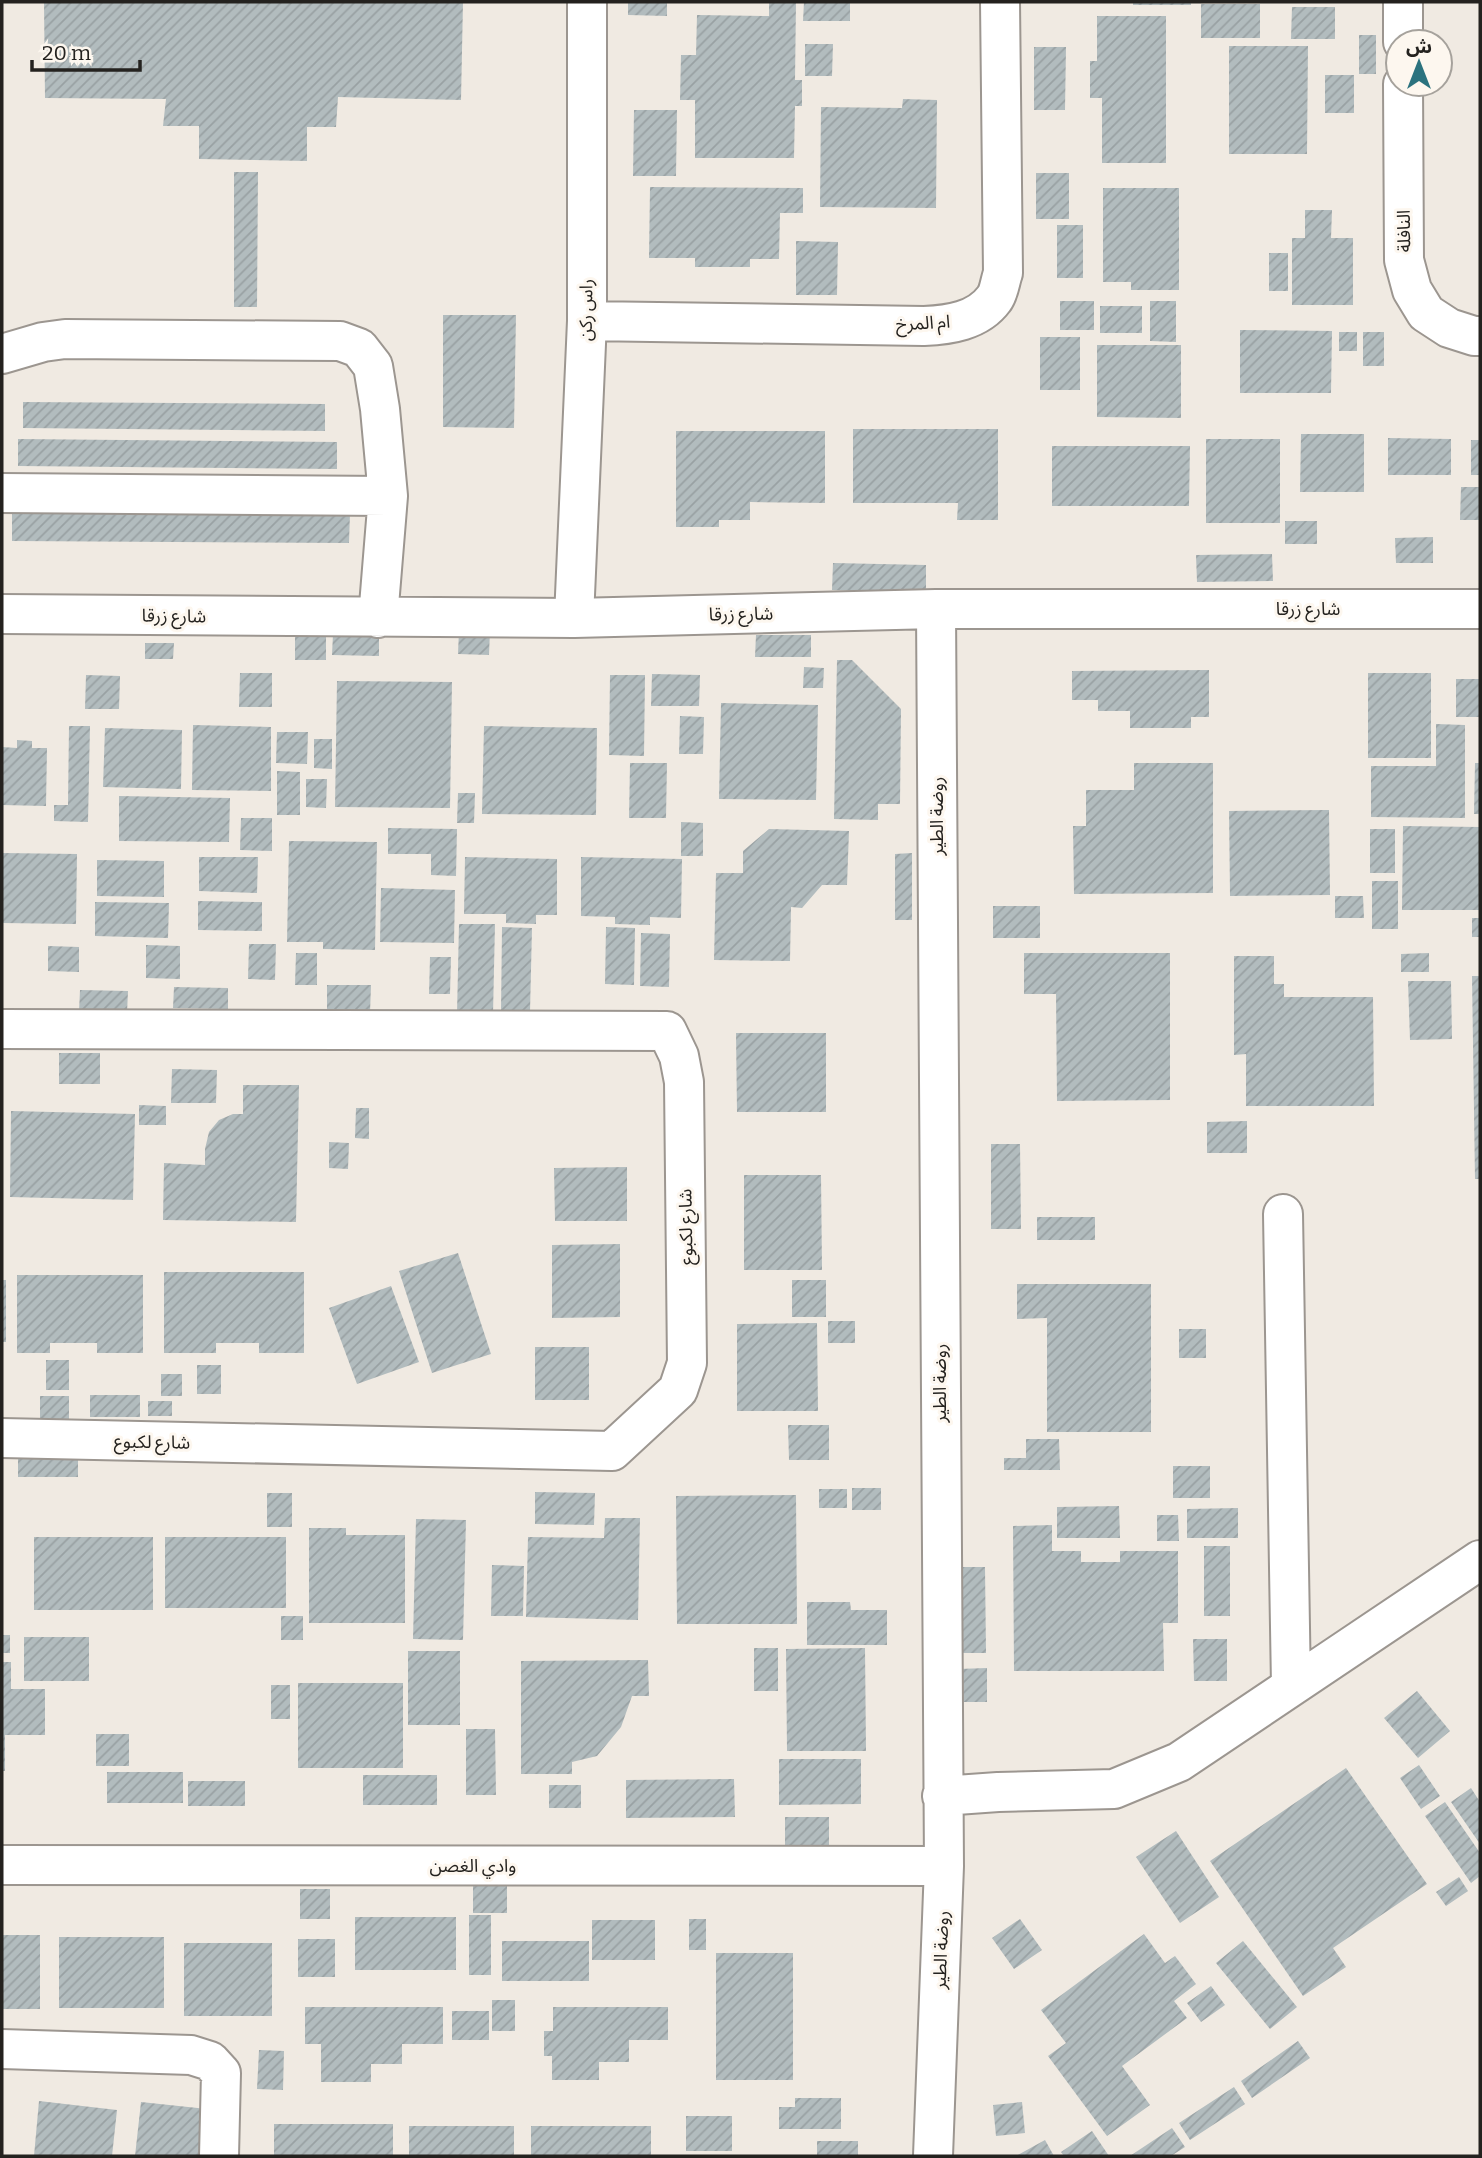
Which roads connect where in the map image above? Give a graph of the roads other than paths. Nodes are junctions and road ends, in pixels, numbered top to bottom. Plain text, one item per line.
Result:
1 (587, 2) edge
2 (1000, 2) edge
3 (1403, 2) edge
4 (1403, 28) edge
5 (1403, 98) edge
6 (587, 321) junction
7 (1480, 336) edge
8 (2, 354) edge
9 (2, 493) edge
10 (388, 496) junction
11 (936, 609) junction
12 (1480, 609) edge
13 (2, 614) edge
14 (378, 618) junction
15 (574, 618) junction
16 (2, 1029) edge
17 (1283, 1214) dead end
18 (2, 1438) edge
19 (1480, 1560) edge
20 (1291, 1686) junction
21 (942, 1796) junction
22 (2, 1866) edge
23 (944, 1866) junction
24 (2, 2049) edge
25 (219, 2156) edge
26 (933, 2156) edge

1 - 6 street, راس ركن
2 - 6 street, ام المرخ
3 - 4 street
5 - 7 street, النافلة
6 - 15 street, راس ركن
8 - 10 street
9 - 10 street
10 - 14 street
11 - 12 street, شارع زرقا
11 - 15 street, شارع زرقا
11 - 21 street, روضة الطير
13 - 14 street, شارع زرقا
14 - 15 street, شارع زرقا
16 - 18 street, شارع لكبوع
17 - 20 street
19 - 20 street
20 - 21 street
21 - 23 street, روضة الطير
22 - 23 street, وادي الغصن
23 - 26 street, روضة الطير
24 - 25 street

